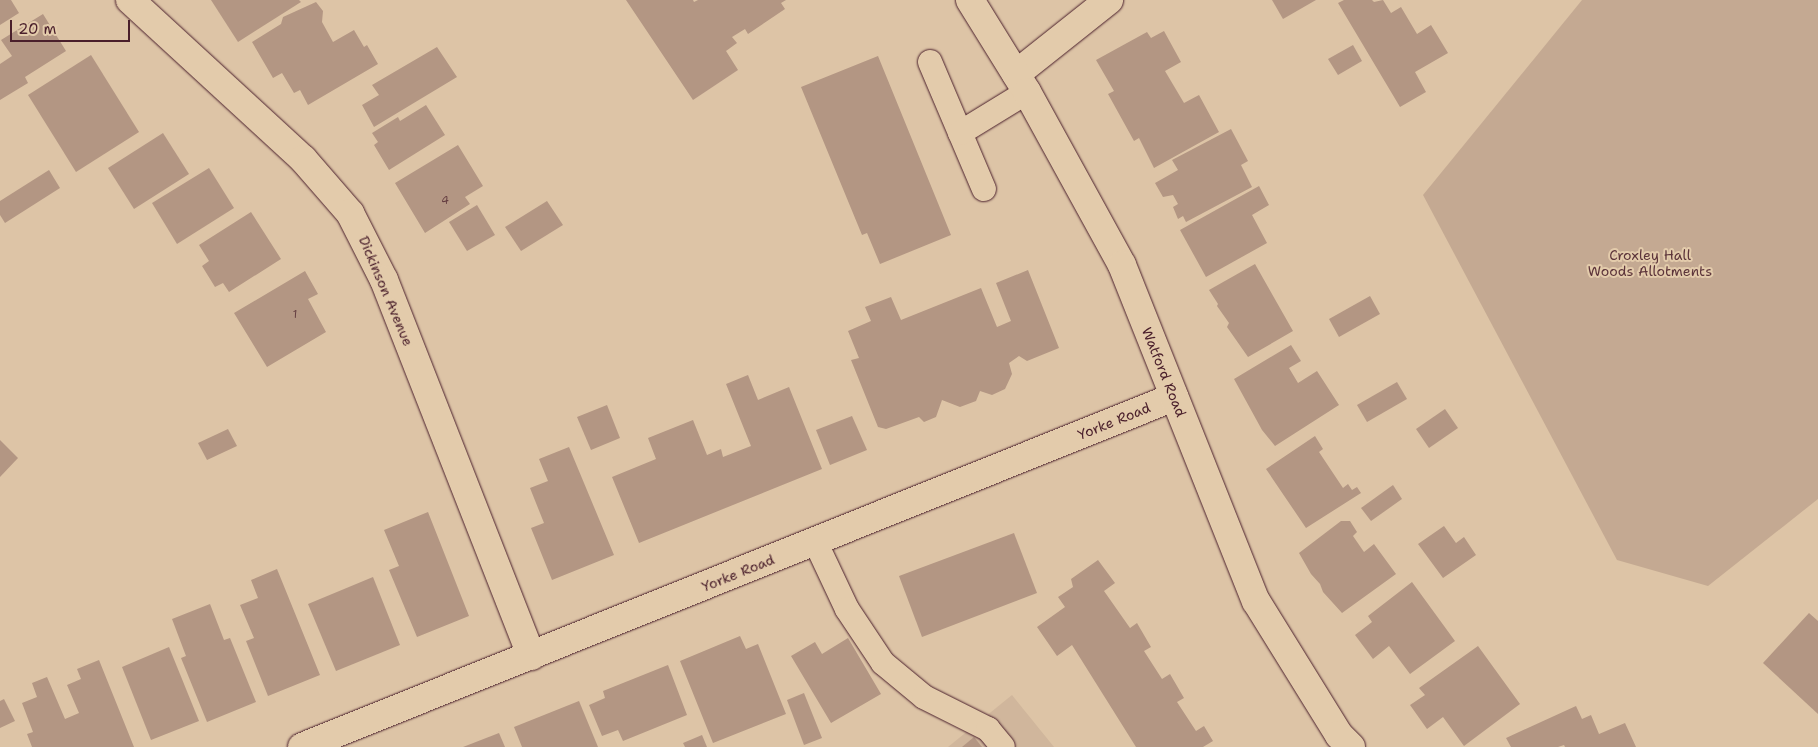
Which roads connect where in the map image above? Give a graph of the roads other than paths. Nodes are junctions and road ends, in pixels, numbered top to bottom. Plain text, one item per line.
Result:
1 (130, 0) edge
2 (970, 0) edge
3 (1109, 0) edge
4 (930, 62) dead end
5 (1022, 83) junction
6 (960, 133) junction
7 (984, 189) dead end
8 (1174, 397) junction
9 (815, 542) junction
10 (531, 656) junction
11 (302, 747) edge
12 (1003, 747) edge
13 (1351, 747) edge

1 - 10 street, Dickinson Avenue
2 - 5 street, Watford Road
3 - 5 street
4 - 6 lane
5 - 6 lane
5 - 8 street, Watford Road
6 - 7 lane
8 - 9 street, Yorke Road
8 - 13 street, Watford Road
9 - 10 street, Yorke Road
9 - 12 lane
10 - 11 street, Yorke Road

